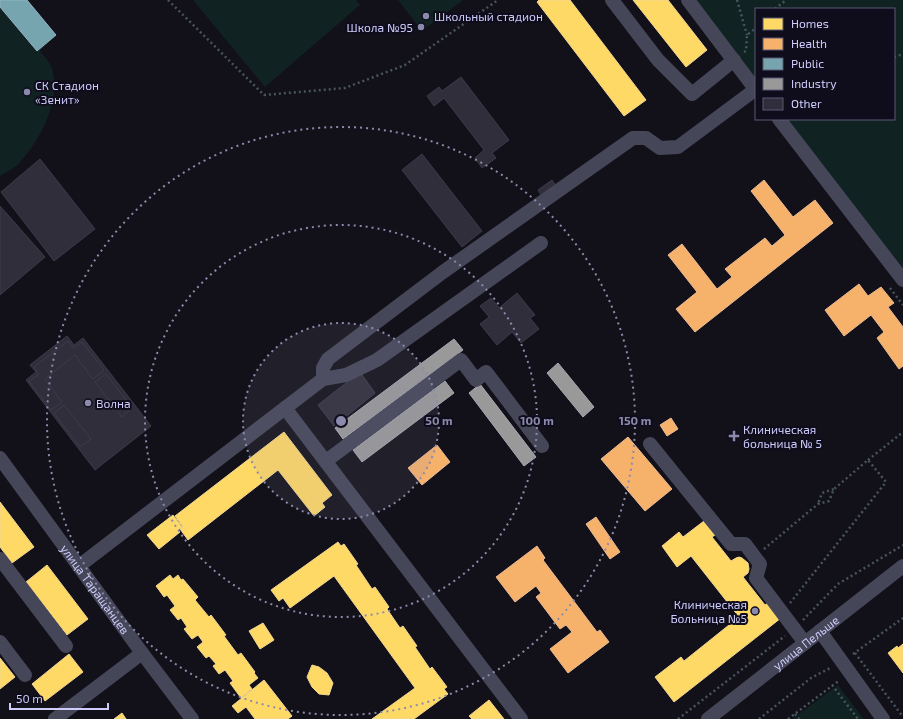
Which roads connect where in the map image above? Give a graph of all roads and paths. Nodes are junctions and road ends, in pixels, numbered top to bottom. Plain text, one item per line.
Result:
1 (168, 0) edge
2 (498, 0) edge
3 (612, 0) edge
4 (688, 0) edge
5 (737, 0) edge
6 (786, 0) edge
7 (776, 8) edge
8 (755, 29) edge
9 (747, 35) junction
10 (734, 60) junction
11 (755, 88) edge
12 (755, 90) edge
13 (780, 120) edge
14 (541, 243) dead end
15 (903, 280) edge
16 (890, 288) dead end
17 (903, 305) edge
18 (323, 379) junction
19 (285, 408) junction
20 (903, 432) edge
21 (650, 444) dead end
22 (542, 446) dead end
23 (0, 458) edge
24 (868, 460) junction
25 (326, 461) junction
26 (4, 473) edge
27 (834, 489) junction
28 (818, 504) junction
29 (903, 545) edge
30 (754, 557) junction
31 (0, 559) edge
32 (79, 566) junction
33 (903, 566) edge
34 (783, 613) junction
35 (903, 618) edge
36 (794, 629) junction
37 (820, 631) junction
38 (0, 642) edge
39 (805, 643) junction
40 (66, 646) dead end
41 (142, 653) junction
42 (855, 653) junction
43 (846, 667) junction
44 (25, 675) dead end
45 (832, 685) junction
46 (795, 714) junction
47 (903, 717) edge
48 (55, 719) edge
49 (192, 719) edge
50 (521, 719) edge
51 (678, 719) edge
52 (708, 719) edge
53 (759, 719) edge
54 (788, 719) edge
55 (799, 719) edge
56 (858, 719) edge
57 (883, 719) edge

1 - 2 path
3 - 10 street
4 - 10 street
5 - 9 path
6 - 7 path
8 - 9 path
9 - 10 path
10 - 11 street
12 - 18 street
13 - 15 street
14 - 18 street
16 - 17 path
18 - 19 street
19 - 25 street
19 - 32 street
20 - 24 path
21 - 30 street
22 - 25 street
23 - 26 street, улица Таращанцев
24 - 27 path
24 - 34 path
25 - 50 street
26 - 32 street, улица Таращанцев
27 - 28 path
27 - 28 path
28 - 30 path
29 - 36 path
30 - 34 street
31 - 40 street
32 - 41 street, улица Таращанцев
33 - 37 street, улица Пельше
34 - 36 street
35 - 42 path
36 - 39 street
36 - 51 path
37 - 39 street, улица Пельше
37 - 43 street
38 - 44 street
39 - 52 street, улица Пельше
41 - 48 street
41 - 49 street, улица Таращанцев
42 - 43 path
42 - 47 path
43 - 45 path
43 - 53 path
43 - 57 street
45 - 46 path
45 - 56 path
46 - 54 path
46 - 55 path

